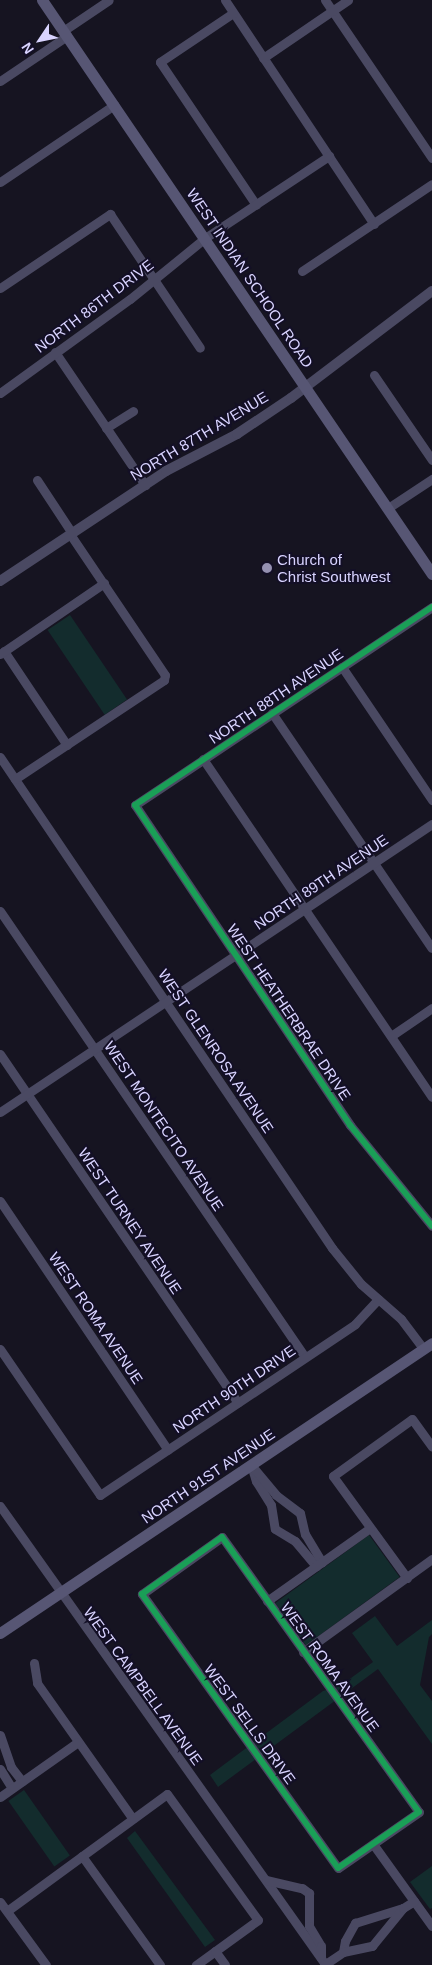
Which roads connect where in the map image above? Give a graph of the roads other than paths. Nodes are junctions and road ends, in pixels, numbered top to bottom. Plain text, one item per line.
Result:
1 (42, 0) edge
2 (109, 0) edge
3 (225, 0) edge
4 (325, 0) edge
5 (348, 0) edge
6 (332, 11) junction
7 (233, 13) junction
8 (65, 34) junction
9 (263, 58) junction
10 (0, 81) edge
11 (114, 105) junction
12 (329, 156) junction
13 (432, 158) edge
14 (0, 182) edge
15 (432, 184) edge
16 (256, 205) junction
17 (374, 224) junction
18 (205, 238) junction
19 (302, 271) dead end
20 (154, 280) junction
21 (0, 288) edge
22 (432, 291) edge
23 (200, 348) dead end
24 (54, 352) junction
25 (374, 375) dead end
26 (306, 387) junction
27 (0, 393) edge
28 (133, 411) dead end
29 (106, 428) junction
30 (432, 460) edge
31 (432, 479) edge
32 (37, 480) dead end
33 (145, 485) junction
34 (388, 508) junction
35 (71, 533) junction
36 (432, 574) edge
37 (0, 581) edge
38 (104, 583) junction
39 (432, 608) edge
40 (2, 653) edge
41 (342, 667) junction
42 (272, 713) junction
43 (67, 745) junction
44 (0, 758) edge
45 (203, 760) junction
46 (15, 779) junction
47 (432, 800) edge
48 (135, 805) joint
49 (432, 824) edge
50 (374, 863) junction
51 (305, 910) junction
52 (0, 911) edge
53 (432, 948) edge
54 (236, 957) junction
55 (166, 1002) junction
56 (432, 1008) edge
57 (391, 1036) junction
58 (94, 1049) junction
59 (0, 1054) edge
60 (27, 1094) junction
61 (432, 1097) edge
62 (0, 1112) edge
63 (0, 1201) edge
64 (432, 1226) edge
65 (378, 1299) junction
66 (428, 1345) edge
67 (0, 1348) edge
68 (305, 1357) junction
69 (238, 1403) junction
70 (432, 1447) edge
71 (168, 1450) junction
72 (251, 1465) junction
73 (0, 1506) edge
74 (303, 1526) junction
75 (370, 1528) junction
76 (222, 1538) joint
77 (290, 1538) junction
78 (432, 1559) edge
79 (319, 1564) junction
80 (407, 1578) junction
81 (60, 1594) junction
82 (267, 1601) junction
83 (0, 1633) edge
84 (303, 1652) junction
85 (34, 1663) dead end
86 (0, 1735) edge
87 (78, 1742) junction
88 (3, 1756) edge
89 (0, 1769) edge
90 (22, 1781) junction
91 (12, 1788) junction
92 (0, 1796) edge
93 (133, 1819) junction
94 (373, 1844) junction
95 (82, 1856) junction
96 (266, 1880) junction
97 (414, 1901) junction
98 (0, 1902) edge
99 (403, 1908) junction
100 (6, 1911) junction
101 (310, 1911) junction
102 (291, 1916) junction
103 (432, 1926) edge
104 (215, 1951) junction
105 (343, 1952) junction
106 (323, 1963) edge
107 (46, 1965) edge
108 (160, 1965) edge
109 (196, 1965) edge
110 (225, 1965) edge

1 - 8 main road, WEST INDIAN SCHOOL ROAD
2 - 8 street
3 - 7 street
4 - 6 street
5 - 6 street
6 - 9 street
6 - 13 street
7 - 9 street
7 - 16 street
8 - 10 street
8 - 11 main road, WEST INDIAN SCHOOL ROAD
9 - 12 street
11 - 14 street
11 - 18 main road, WEST INDIAN SCHOOL ROAD
12 - 16 street, NORTH 86TH DRIVE
12 - 17 street
15 - 17 street
16 - 18 street, NORTH 86TH DRIVE
17 - 19 street
18 - 20 street, NORTH 86TH DRIVE
18 - 26 main road, WEST INDIAN SCHOOL ROAD
20 - 21 street
20 - 23 street
20 - 24 street, NORTH 86TH DRIVE
22 - 26 street, NORTH 87TH AVENUE
24 - 27 street, NORTH 86TH DRIVE
24 - 29 street
25 - 30 street
26 - 33 street, NORTH 87TH AVENUE
26 - 34 main road, WEST INDIAN SCHOOL ROAD
28 - 29 street
29 - 33 street
31 - 34 street
32 - 35 street
33 - 35 street, NORTH 87TH AVENUE
34 - 36 main road, WEST INDIAN SCHOOL ROAD
35 - 37 street, NORTH 87TH AVENUE
35 - 38 street
38 - 40 street
38 - 43 street
39 - 41 street, NORTH 88TH AVENUE
40 - 43 street
41 - 42 street, NORTH 88TH AVENUE
41 - 47 street
42 - 45 street, NORTH 88TH AVENUE
42 - 50 street
43 - 46 street
44 - 46 street, WEST GLENROSA AVENUE
45 - 48 street, NORTH 88TH AVENUE
45 - 51 street
46 - 55 street, WEST GLENROSA AVENUE
48 - 54 street, WEST HEATHERBRAE DRIVE
49 - 50 street, NORTH 89TH AVENUE
50 - 51 street, NORTH 89TH AVENUE
50 - 53 street
51 - 54 street, NORTH 89TH AVENUE
51 - 57 street
52 - 58 street, WEST MONTECITO AVENUE
54 - 55 street, NORTH 89TH AVENUE
54 - 64 street, WEST HEATHERBRAE DRIVE
55 - 58 street, NORTH 89TH AVENUE
55 - 65 street, WEST GLENROSA AVENUE
56 - 57 street
57 - 61 street
58 - 60 street, NORTH 89TH AVENUE
58 - 68 street, WEST MONTECITO AVENUE
59 - 60 street, WEST TURNEY AVENUE
60 - 62 street, NORTH 89TH AVENUE
60 - 69 street, WEST TURNEY AVENUE
63 - 71 street, WEST ROMA AVENUE
65 - 66 street, WEST GLENROSA AVENUE
65 - 68 street, NORTH 90TH DRIVE
66 - 72 main road, NORTH 91ST AVENUE
67 - 71 street, NORTH 90TH DRIVE
68 - 69 street, NORTH 90TH DRIVE
69 - 71 street, NORTH 90TH DRIVE
70 - 75 street
72 - 74 street
72 - 77 street
72 - 81 main road, NORTH 91ST AVENUE
73 - 81 street, WEST CAMPBELL AVENUE
74 - 77 street
74 - 79 street
75 - 79 street
75 - 80 street
76 - 82 street, WEST ROMA AVENUE
76 - 94 street, WEST SELLS DRIVE
77 - 79 street
78 - 80 street
79 - 82 street
80 - 84 street
81 - 83 main road, NORTH 91ST AVENUE
81 - 96 street, WEST CAMPBELL AVENUE
82 - 84 street, WEST ROMA AVENUE
84 - 94 street, WEST ROMA AVENUE
85 - 87 street
86 - 88 street
87 - 90 street
87 - 93 street
88 - 90 street
89 - 91 street
90 - 91 street
91 - 92 street
93 - 95 street
93 - 104 street
94 - 97 street
95 - 100 street
95 - 108 street
96 - 101 street
96 - 102 street, WEST CAMPBELL AVENUE
97 - 99 street
97 - 103 street
98 - 100 street
99 - 105 street
99 - 105 street
100 - 107 street
101 - 102 street
101 - 106 street
102 - 106 street, WEST CAMPBELL AVENUE
104 - 109 street
104 - 110 street
105 - 106 street

